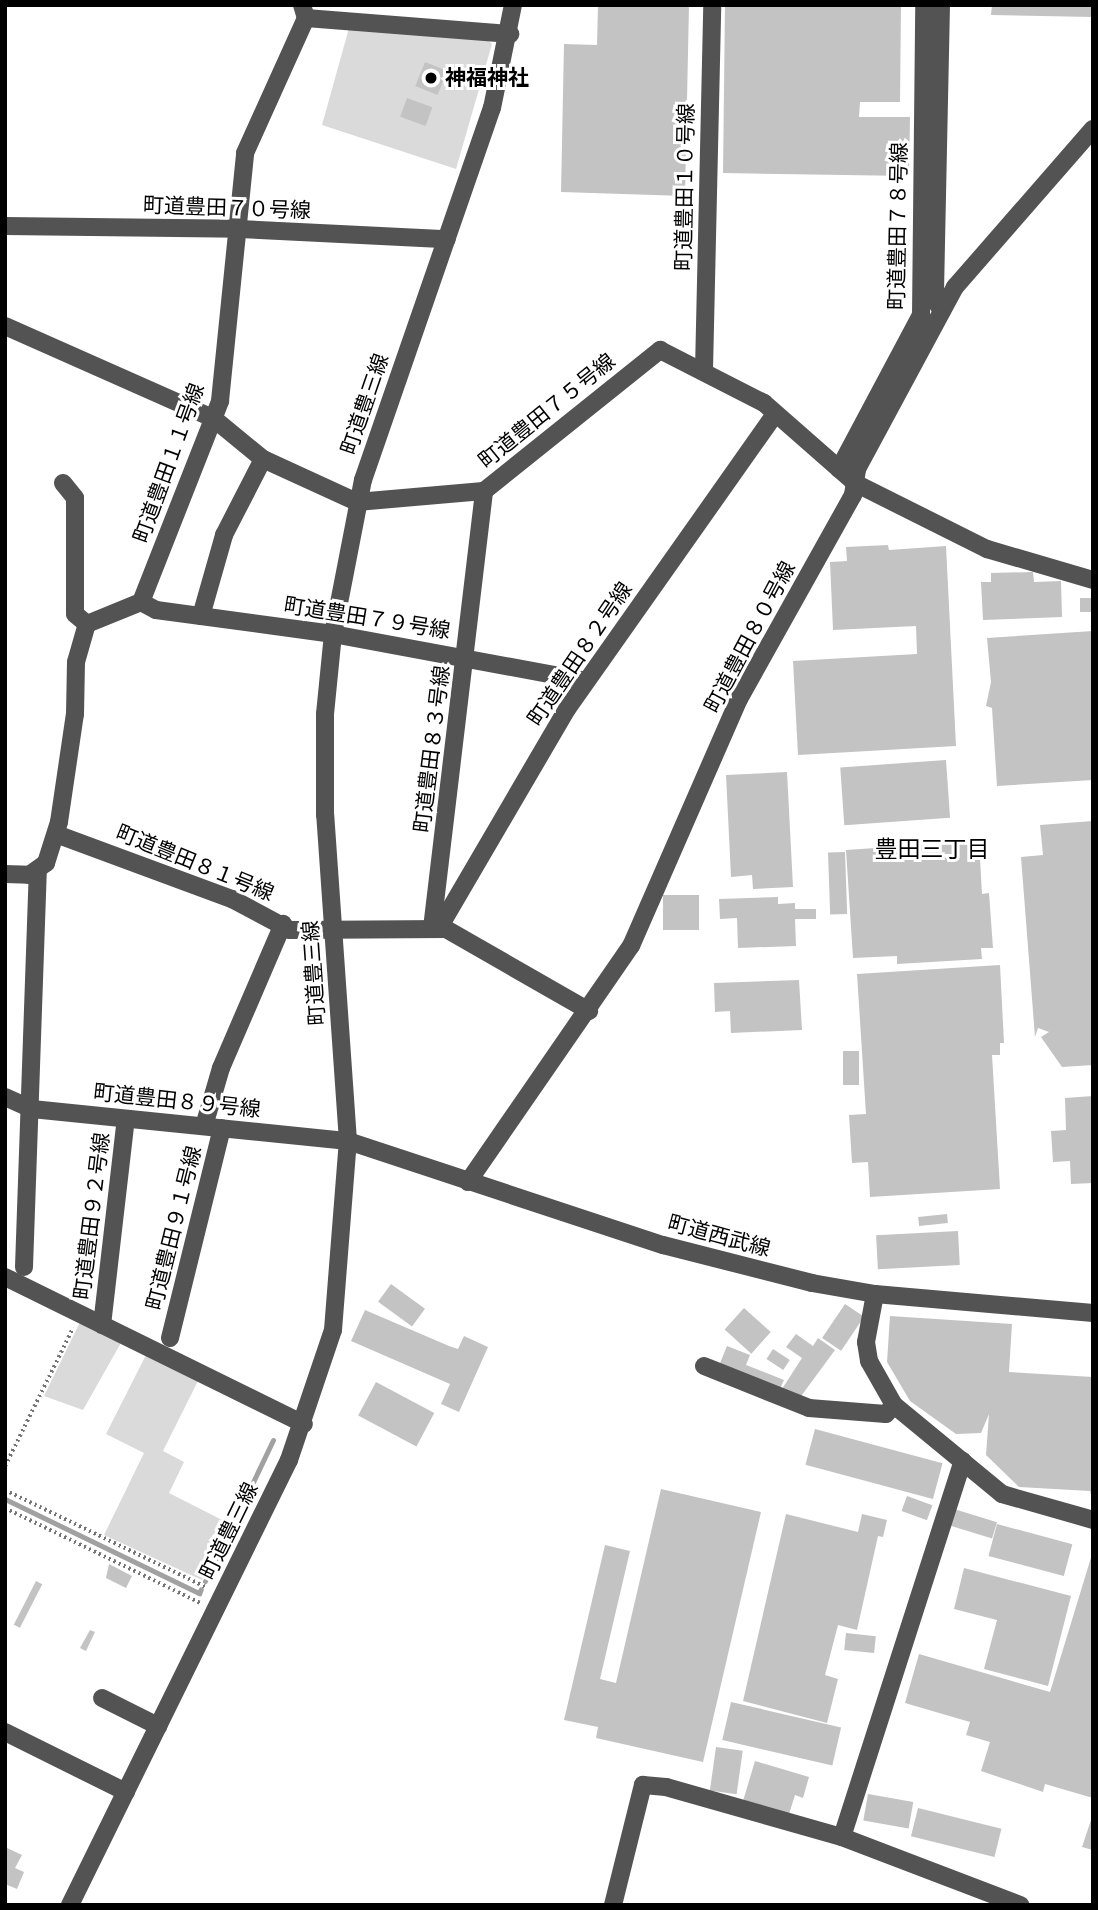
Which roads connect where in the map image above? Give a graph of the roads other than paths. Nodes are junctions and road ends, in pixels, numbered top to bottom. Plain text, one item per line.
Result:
1 (513, 5) edge
2 (712, 5) edge
3 (924, 5) edge
4 (941, 5) edge
5 (304, 12) edge
6 (510, 34) junction
7 (1093, 130) edge
8 (5, 226) edge
9 (239, 229) junction
10 (447, 239) junction
11 (942, 311) junction
12 (5, 326) edge
13 (704, 370) junction
14 (775, 414) junction
15 (213, 418) junction
16 (263, 458) junction
17 (839, 469) junction
18 (855, 482) junction
19 (63, 483) dead end
20 (484, 491) junction
21 (358, 502) junction
22 (1093, 580) edge
23 (141, 603) junction
24 (201, 616) junction
25 (86, 624) junction
26 (332, 634) junction
27 (467, 657) junction
28 (586, 681) junction
29 (56, 834) junction
30 (38, 871) junction
31 (5, 874) edge
32 (283, 924) junction
33 (435, 928) junction
34 (334, 932) junction
35 (589, 1011) junction
36 (5, 1097) edge
37 (32, 1109) junction
38 (126, 1119) junction
39 (204, 1126) junction
40 (222, 1128) junction
41 (348, 1141) junction
42 (468, 1182) junction
43 (24, 1266) dead end
44 (5, 1277) edge
45 (875, 1294) junction
46 (1093, 1313) edge
47 (102, 1321) junction
48 (170, 1339) dead end
49 (705, 1366) dead end
50 (894, 1405) junction
51 (304, 1424) junction
52 (963, 1461) junction
53 (1093, 1520) edge
54 (102, 1698) dead end
55 (158, 1726) junction
56 (5, 1732) edge
57 (126, 1792) junction
58 (842, 1837) junction
59 (70, 1905) edge
60 (613, 1905) edge
61 (1020, 1905) edge

1 - 6 street, 町道豊三線
2 - 13 street, 町道豊田１０号線
3 - 17 street, 町道豊田７８号線
4 - 11 street
5 - 6 street
5 - 9 street, 町道豊田１１号線
6 - 10 street, 町道豊三線
7 - 11 street, 町道豊田８０号線
8 - 9 street, 町道豊田７０号線
9 - 10 street, 町道豊田７０号線
9 - 15 street, 町道豊田１１号線
10 - 21 street, 町道豊三線
11 - 18 street, 町道豊田８０号線
12 - 15 street, 町道豊田７５号線
13 - 14 street, 町道豊田７５号線
13 - 20 street, 町道豊田７５号線
14 - 17 street, 町道豊田７５号線
14 - 28 street, 町道豊田８２号線
15 - 16 street, 町道豊田７５号線
15 - 23 street, 町道豊田１１号線
16 - 21 street, 町道豊田７５号線
16 - 24 street
17 - 18 street, 町道豊田７５号線
18 - 22 street, 町道豊田７５号線
18 - 35 street, 町道豊田８０号線
19 - 25 street
20 - 21 street, 町道豊田７５号線
20 - 27 street, 町道豊田８３号線
21 - 26 street, 町道豊三線
23 - 24 street, 町道豊田７９号線
23 - 25 street
24 - 26 street, 町道豊田７９号線
25 - 29 street
26 - 27 street, 町道豊田７９号線
26 - 34 street, 町道豊三線
27 - 28 street, 町道豊田７９号線
27 - 33 street, 町道豊田８３号線
28 - 33 street, 町道豊田８２号線
29 - 30 street
29 - 32 street, 町道豊田８１号線
30 - 31 street
30 - 37 street
32 - 34 street, 町道豊田８１号線
32 - 39 street
33 - 34 street, 町道豊田８１号線
33 - 35 street
34 - 41 street, 町道豊三線
35 - 42 street, 町道豊田８０号線
36 - 37 street, 町道豊田８９号線
37 - 38 street, 町道豊田８９号線
37 - 43 street
38 - 39 street, 町道豊田８９号線
38 - 47 street, 町道豊田９２号線
39 - 40 street, 町道豊田８９号線
40 - 41 street, 町道豊田８９号線
40 - 48 street, 町道豊田９１号線
41 - 42 street, 町道西武線
41 - 51 street, 町道豊三線
42 - 45 street, 町道西武線
44 - 47 street
45 - 46 street, 町道西武線
45 - 50 street
47 - 51 street
49 - 50 street
50 - 52 street
51 - 55 street, 町道豊三線
52 - 53 street
52 - 58 street
54 - 55 street
55 - 57 street, 町道豊三線
56 - 57 street
57 - 59 street, 町道豊三線
58 - 60 street
58 - 61 street

